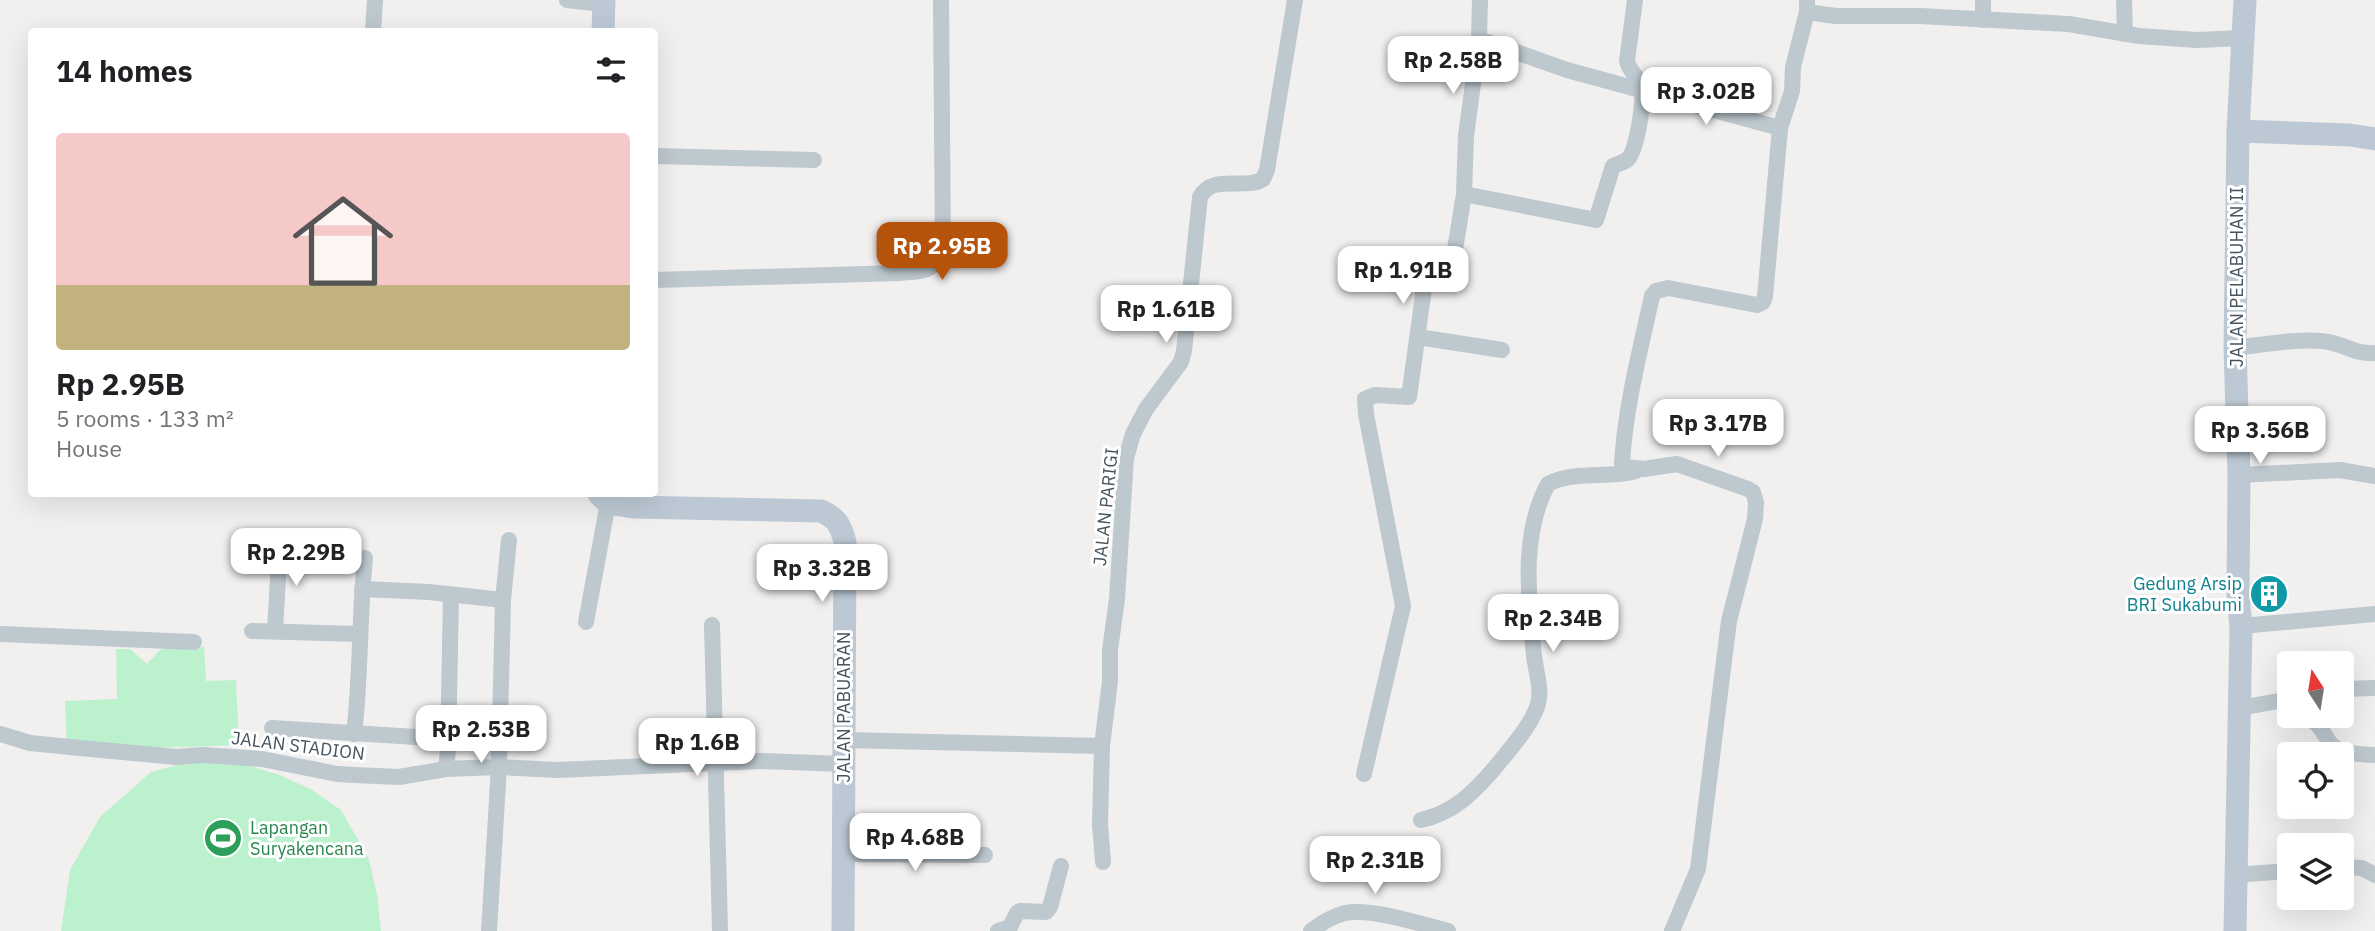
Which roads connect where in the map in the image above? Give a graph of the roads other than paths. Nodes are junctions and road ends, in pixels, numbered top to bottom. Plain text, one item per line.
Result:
1 (375, 0) edge
2 (567, 0) edge
3 (941, 0) edge
4 (1295, 0) edge
5 (1480, 0) edge
6 (1635, 0) edge
7 (1983, 0) edge
8 (2124, 0) edge
9 (2245, 0) edge
10 (603, 2) edge
11 (1807, 6) edge
12 (1983, 20) junction
13 (373, 28) edge
14 (603, 28) edge
15 (2125, 34) junction
16 (2243, 38) junction
17 (1479, 39) junction
18 (1643, 91) junction
19 (1780, 128) junction
20 (2238, 131) junction
21 (2375, 139) edge
22 (658, 156) edge
23 (814, 160) dead end
24 (1464, 194) junction
25 (658, 280) edge
26 (1418, 337) junction
27 (2235, 348) junction
28 (1502, 350) dead end
29 (2375, 353) edge
30 (1644, 469) junction
31 (2239, 475) junction
32 (2375, 476) edge
33 (604, 498) edge
34 (509, 541) dead end
35 (280, 544) dead end
36 (365, 558) dead end
37 (362, 589) junction
38 (451, 596) junction
39 (503, 600) junction
40 (2375, 614) edge
41 (586, 622) dead end
42 (712, 625) dead end
43 (2241, 626) junction
44 (252, 631) dead end
45 (275, 631) junction
46 (0, 634) edge
47 (359, 634) junction
48 (194, 642) dead end
49 (2375, 688) edge
50 (2354, 689) edge
51 (2277, 704) edge
52 (2240, 708) junction
53 (272, 728) dead end
54 (2320, 728) edge
55 (0, 734) edge
56 (354, 734) junction
57 (448, 739) junction
58 (843, 740) junction
59 (1094, 746) junction
60 (2375, 755) edge
61 (715, 763) junction
62 (844, 764) junction
63 (499, 767) junction
64 (446, 769) junction
65 (1364, 774) dead end
66 (1421, 820) dead end
67 (845, 854) junction
68 (985, 855) dead end
69 (1103, 862) dead end
70 (1061, 866) dead end
71 (2354, 868) edge
72 (2277, 872) edge
73 (2235, 875) junction
74 (2375, 875) edge
75 (489, 931) edge
76 (720, 931) edge
77 (843, 931) edge
78 (998, 931) edge
79 (1311, 931) edge
80 (1448, 931) edge
81 (1672, 931) edge
82 (2235, 931) edge

1 - 13 street
2 - 10 street
3 - 25 street
4 - 59 street, JALAN PARIGI
5 - 17 street
6 - 18 street
7 - 12 street
8 - 15 street
9 - 16 main road, JALAN PELABUHAN II
10 - 14 main road
11 - 12 street
11 - 19 street
12 - 15 street
15 - 16 street
16 - 20 main road, JALAN PELABUHAN II
17 - 18 street
17 - 24 street
18 - 19 street
18 - 24 street
19 - 30 street
20 - 21 main road
20 - 27 main road, JALAN PELABUHAN II
22 - 23 street
24 - 26 street
26 - 28 street
26 - 65 street
27 - 29 street
27 - 31 main road, JALAN PELABUHAN II
30 - 66 street
30 - 81 street
31 - 32 street
31 - 43 main road, JALAN PELABUHAN II
33 - 41 street
33 - 58 main road, JALAN PABUARAN
34 - 39 street
35 - 45 street
36 - 37 street
37 - 38 street
37 - 47 street
38 - 39 street
38 - 57 street
39 - 63 street
40 - 43 street
42 - 61 street
43 - 52 main road, JALAN PELABUHAN II
44 - 45 street
45 - 47 street
46 - 48 street
47 - 56 street
49 - 50 street
51 - 52 street
52 - 73 main road, JALAN PELABUHAN II
53 - 56 street
54 - 60 street
55 - 64 street, JALAN STADION
56 - 57 street
57 - 64 street
58 - 59 street
58 - 62 main road, JALAN PABUARAN
59 - 69 street
61 - 62 street, JALAN STADION
61 - 63 street, JALAN STADION
61 - 76 street
62 - 67 main road, JALAN PABUARAN
63 - 64 street, JALAN STADION
63 - 75 street
67 - 68 street
67 - 77 main road, JALAN PABUARAN
70 - 78 street
71 - 74 street
72 - 73 street
73 - 82 main road, JALAN PELABUHAN II
79 - 80 street

